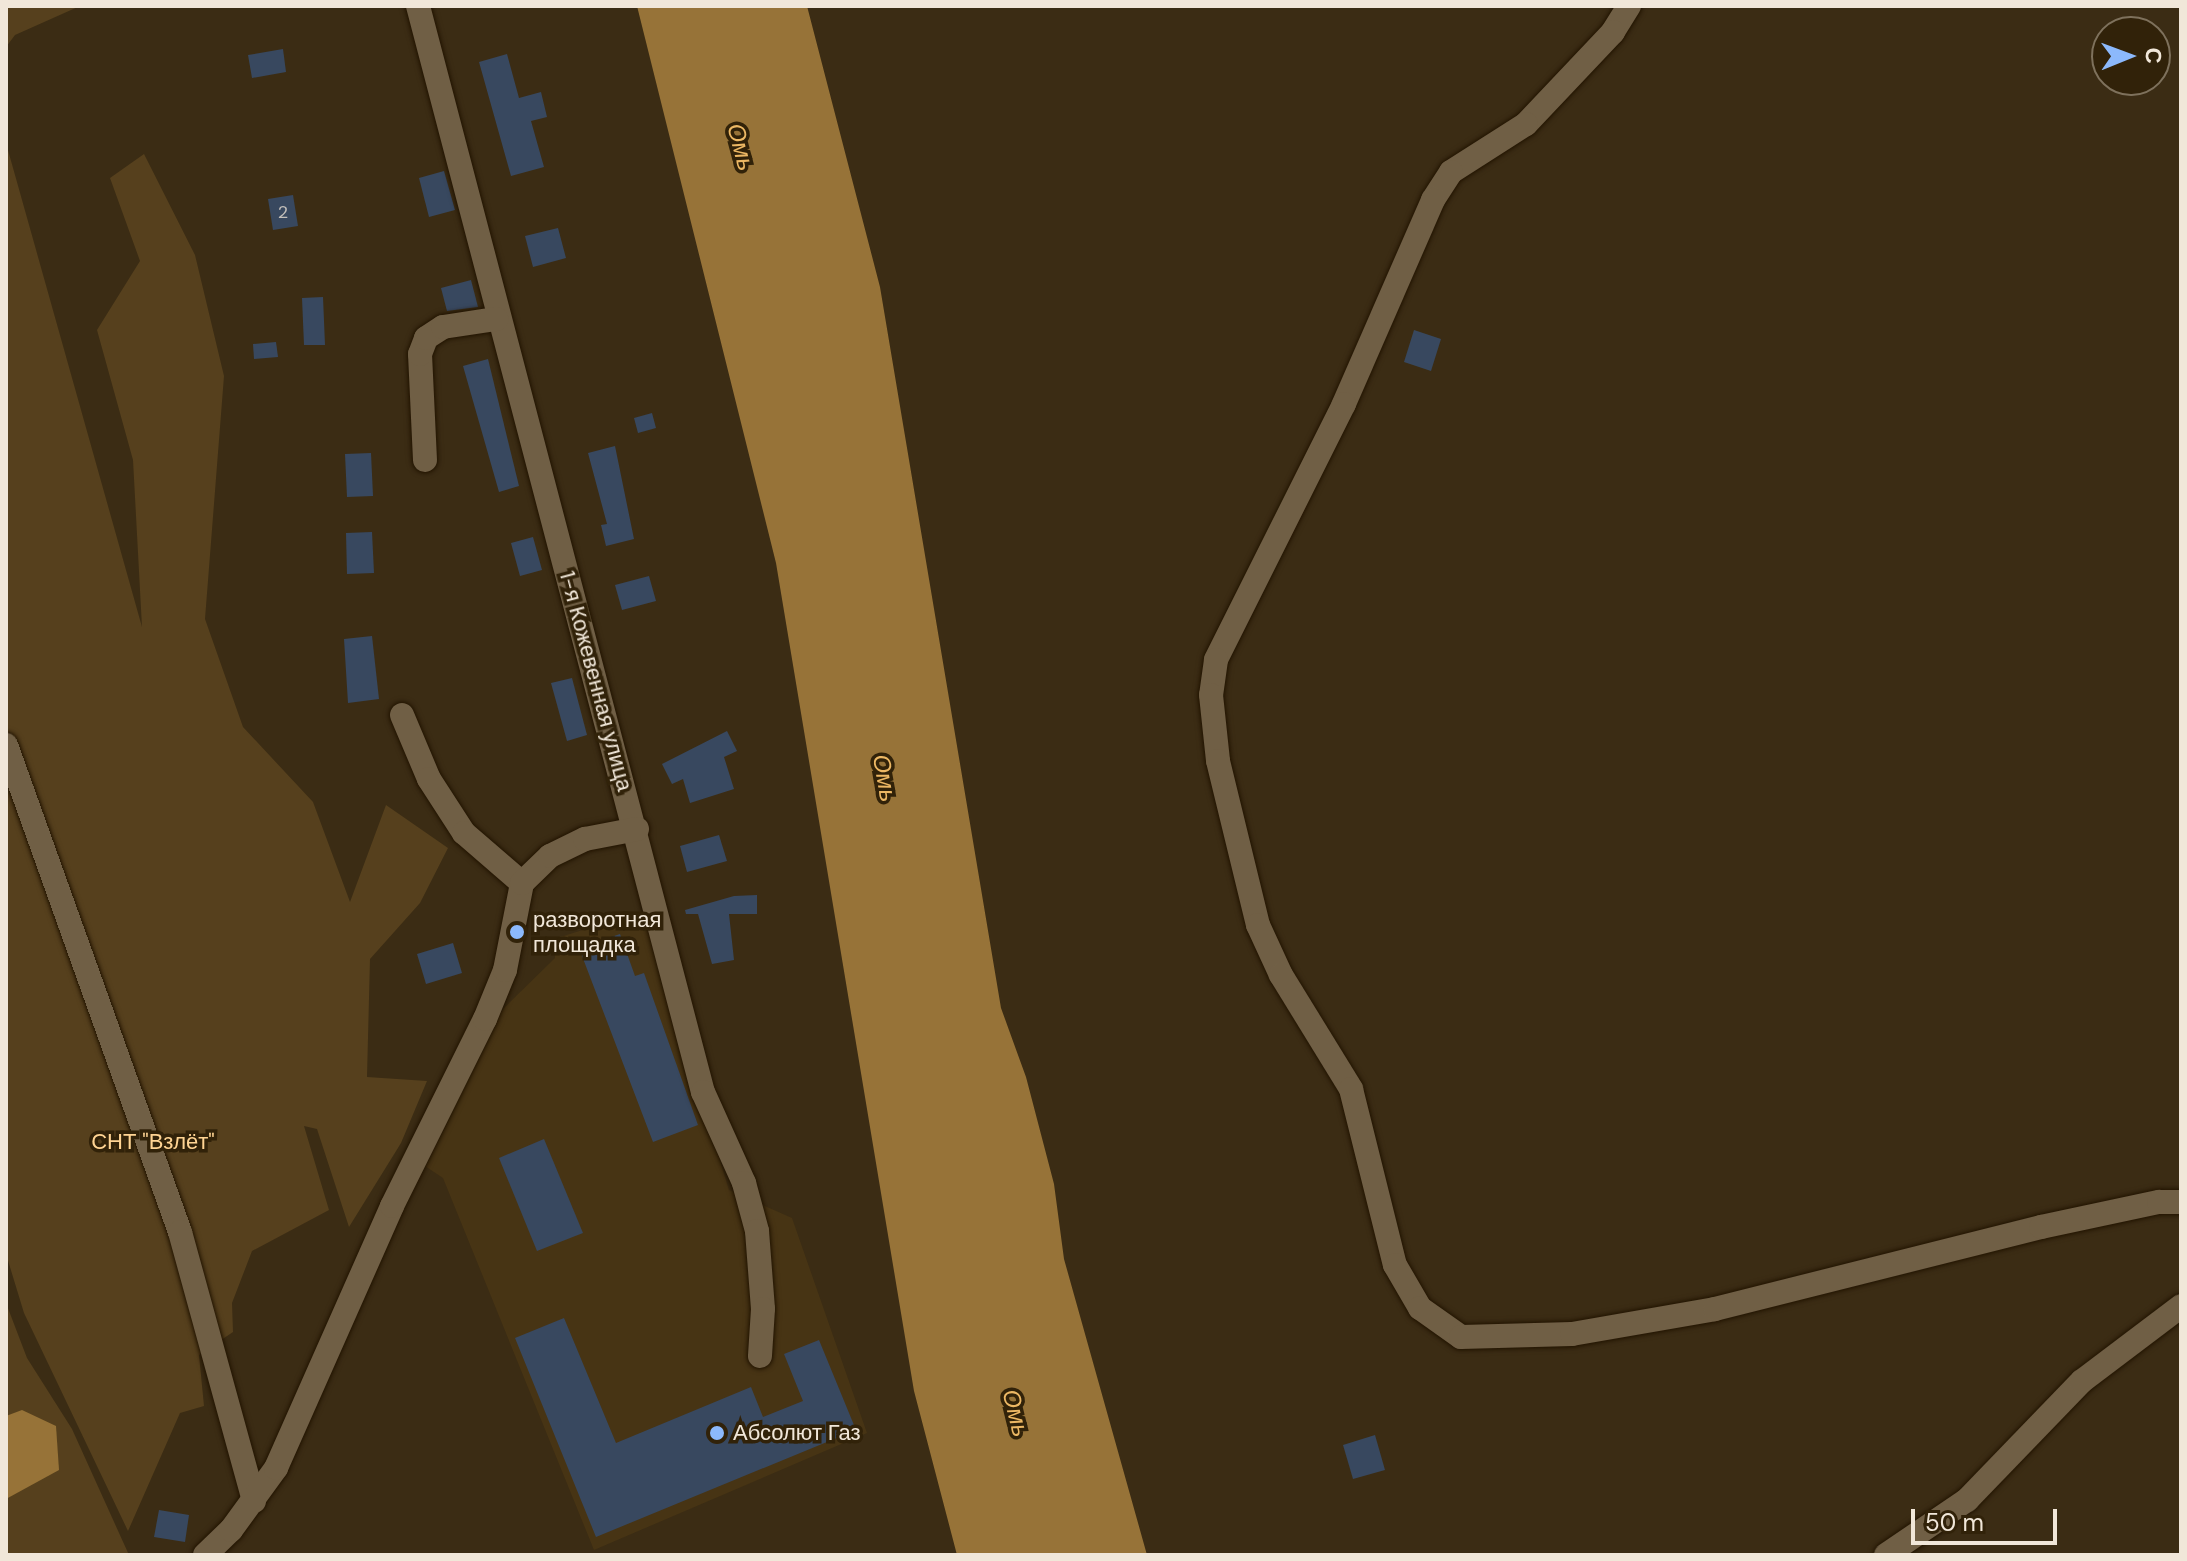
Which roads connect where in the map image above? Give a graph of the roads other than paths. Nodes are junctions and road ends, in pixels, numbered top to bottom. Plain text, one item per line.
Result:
1 (418, 6) edge
2 (1629, 6) edge
3 (496, 319) junction
4 (425, 460) dead end
5 (402, 715) dead end
6 (6, 745) edge
7 (637, 829) junction
8 (522, 883) junction
9 (2181, 1202) edge
10 (2181, 1306) edge
11 (760, 1356) dead end
12 (254, 1501) junction
13 (205, 1555) edge
14 (1886, 1555) edge

1 - 3 street, 1-я Кожевенная улица
2 - 9 street
3 - 4 street
3 - 7 street, 1-я Кожевенная улица
5 - 8 street
6 - 12 street
7 - 8 street
7 - 11 street, 1-я Кожевенная улица
8 - 12 street
10 - 14 street
12 - 13 street

